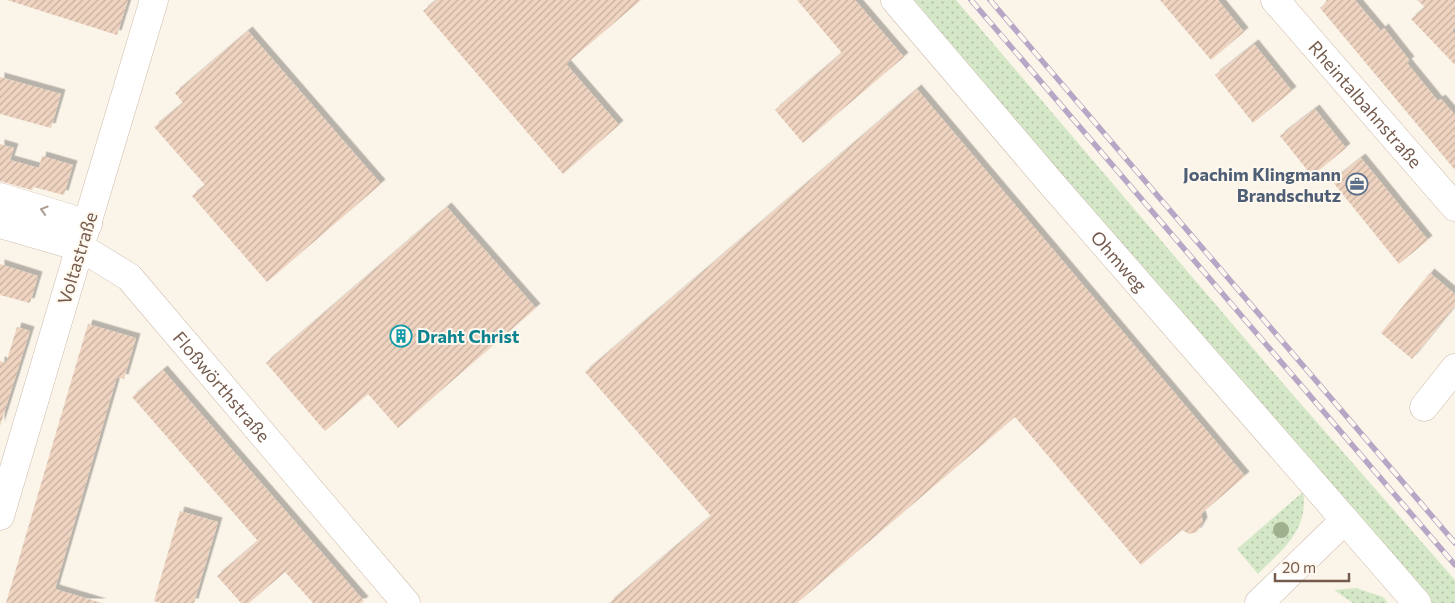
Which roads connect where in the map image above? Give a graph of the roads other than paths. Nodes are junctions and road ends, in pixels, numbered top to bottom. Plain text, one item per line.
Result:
1 (154, 0) edge
2 (895, 0) edge
3 (1274, 0) edge
4 (0, 197) edge
5 (1455, 207) edge
6 (0, 224) edge
7 (84, 235) junction
8 (1455, 368) edge
9 (1424, 407) dead end
10 (0, 516) edge
11 (1345, 520) junction
12 (406, 603) edge
13 (1259, 603) edge
14 (1417, 603) edge

1 - 7 street, Voltastraße
2 - 11 street, Ohmweg
3 - 5 street, Rheintalbahnstraße
7 -> 4 street, Floßwörthstraße
6 - 7 street, Floßwörthstraße
7 - 10 street, Voltastraße
7 - 12 street, Floßwörthstraße
8 - 9 street
11 - 13 street
11 - 14 street, Ohmweg

